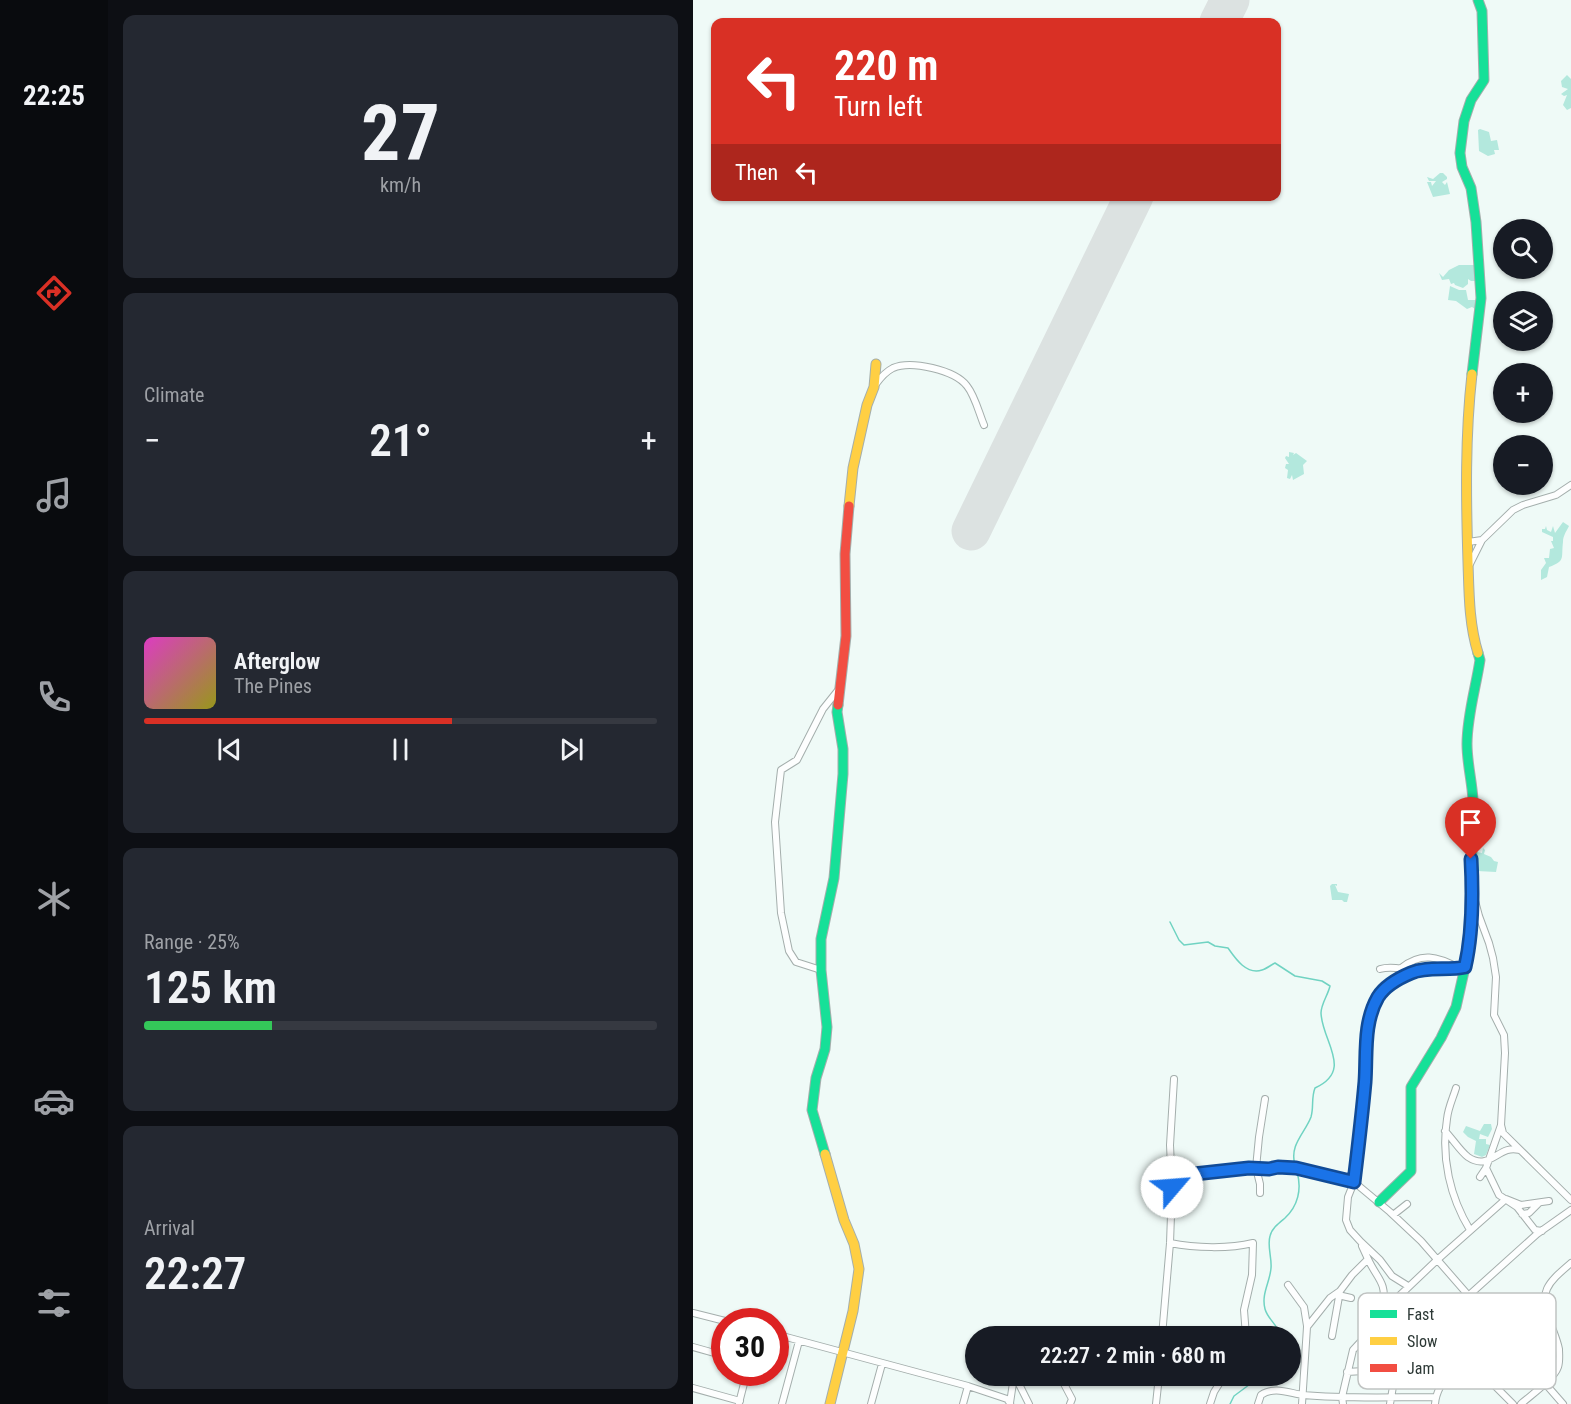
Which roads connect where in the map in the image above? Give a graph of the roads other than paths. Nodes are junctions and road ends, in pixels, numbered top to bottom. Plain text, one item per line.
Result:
1 (1478, 0) edge
2 (876, 364) dead end
3 (874, 387) junction
4 (984, 425) dead end
5 (1571, 485) edge
6 (1482, 540) junction
7 (1468, 542) junction
8 (1469, 568) junction
9 (840, 688) junction
10 (1472, 886) junction
11 (1401, 968) junction
12 (1463, 968) junction
13 (1380, 969) dead end
14 (821, 970) junction
15 (1421, 970) junction
16 (1175, 1079) dead end
17 (1456, 1088) dead end
18 (1265, 1099) dead end
19 (1501, 1125) junction
20 (1446, 1131) junction
21 (1525, 1153) junction
22 (1487, 1164) junction
23 (1256, 1168) junction
24 (1480, 1177) dead end
25 (1354, 1182) junction
26 (1172, 1187) junction
27 (1260, 1193) dead end
28 (1506, 1199) junction
29 (1571, 1200) edge
30 (1549, 1201) dead end
31 (1379, 1202) junction
32 (1539, 1202) junction
33 (1407, 1204) dead end
34 (1571, 1210) edge
35 (1525, 1214) junction
36 (1393, 1215) junction
37 (1470, 1230) junction
38 (1542, 1230) junction
39 (1361, 1242) junction
40 (1170, 1243) junction
41 (1368, 1260) junction
42 (1437, 1260) junction
43 (1571, 1263) edge
44 (1288, 1285) dead end
45 (1408, 1286) junction
46 (1384, 1293) edge
47 (1402, 1293) edge
48 (1468, 1293) edge
49 (1470, 1293) edge
50 (1545, 1293) edge
51 (1338, 1294) junction
52 (1351, 1298) dead end
53 (1304, 1307) junction
54 (693, 1313) edge
55 (1314, 1316) junction
56 (711, 1318) edge
57 (1163, 1326) edge
58 (1245, 1326) edge
59 (1307, 1327) junction
60 (1332, 1336) dead end
61 (1556, 1336) edge
62 (789, 1338) edge
63 (799, 1341) junction
64 (1358, 1345) edge
65 (693, 1347) edge
66 (711, 1352) edge
67 (842, 1353) junction
68 (882, 1364) junction
69 (1556, 1370) edge
70 (1358, 1371) edge
71 (1347, 1372) junction
72 (965, 1385) edge
73 (743, 1386) edge
74 (967, 1386) joint
75 (1013, 1386) edge
76 (1020, 1386) edge
77 (1065, 1386) edge
78 (1158, 1386) edge
79 (1218, 1386) edge
80 (693, 1389) edge
81 (1498, 1389) edge
82 (1537, 1389) edge
83 (1551, 1389) edge
84 (1302, 1395) junction
85 (1343, 1400) edge
86 (1435, 1400) edge
87 (1390, 1401) edge
88 (1571, 1401) edge
89 (739, 1402) edge
90 (873, 1403) edge
91 (1010, 1403) edge
92 (782, 1404) edge
93 (830, 1404) edge
94 (963, 1404) edge
95 (1029, 1404) edge
96 (1070, 1404) edge
97 (1156, 1404) edge
98 (1211, 1404) edge
99 (1258, 1404) edge
100 (1302, 1404) edge
101 (1513, 1404) edge
102 (1521, 1404) edge
103 (1565, 1404) edge

1 - 7 street
2 - 3 street
3 - 4 street
3 - 9 street
5 - 6 street
6 - 7 street
6 - 8 street
7 - 8 street
8 - 10 street
9 - 14 street
9 - 14 street
10 - 12 street
10 - 19 street
11 - 12 street
11 - 13 street
11 - 15 street
12 - 15 street
12 - 31 street
14 - 67 street
15 - 25 street
16 - 26 street
17 - 20 street
18 - 23 street
19 - 21 street
19 - 22 street
20 - 22 street
20 - 37 street
21 - 22 street
21 - 29 street
22 - 24 street
22 - 28 street
23 - 25 street
23 - 26 street
23 - 27 street
25 - 31 street
25 - 39 street
26 - 40 street
28 - 32 street
28 - 35 street
28 - 37 street
30 - 32 street
31 - 36 street
32 - 35 street
33 - 36 street
34 - 38 street
35 - 38 street
36 - 42 street
37 - 42 street
38 - 49 street
39 - 41 street
39 - 45 street
40 - 57 street
40 - 58 street
41 - 46 street
41 - 51 street
42 - 45 street
42 - 48 street
43 - 50 street
44 - 53 street
45 - 47 street
51 - 52 street
51 - 55 street
51 - 60 street
53 - 55 street
53 - 59 street
54 - 56 street
55 - 59 street
59 - 84 street
61 - 69 street
62 - 63 street
63 - 67 street
63 - 92 street
64 - 71 street
65 - 66 street
67 - 68 street
67 - 93 street
68 - 72 street
68 - 90 street
70 - 71 street
71 - 85 street
73 - 89 street
74 - 91 street
74 - 94 street
75 - 91 street
76 - 95 street
77 - 96 street
78 - 97 street
79 - 98 street
80 - 89 street
81 - 101 street
82 - 102 street
83 - 103 street
84 - 85 street
84 - 99 street
84 - 100 street
85 - 87 street
86 - 87 street
88 - 103 street

